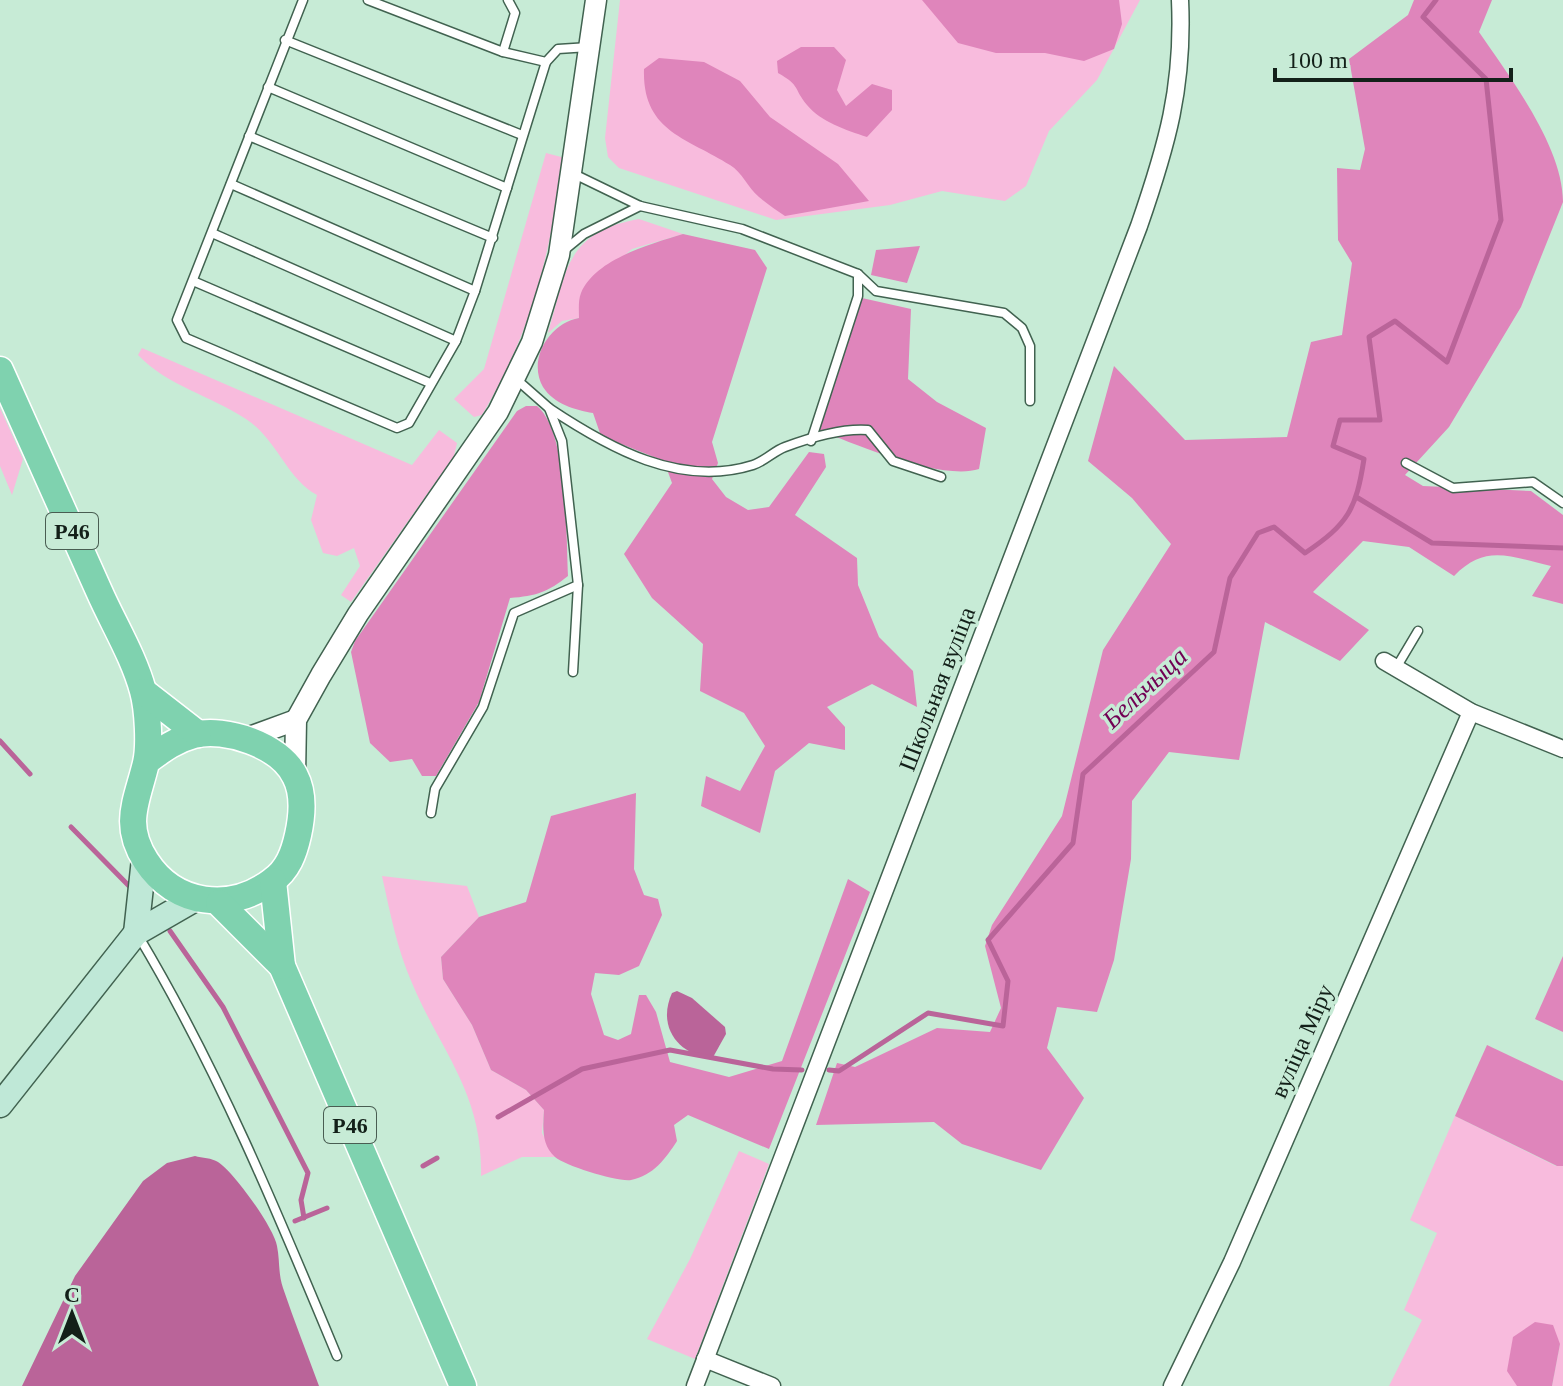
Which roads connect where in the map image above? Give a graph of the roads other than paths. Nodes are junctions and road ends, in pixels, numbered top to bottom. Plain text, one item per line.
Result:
1 (303, 0) edge
2 (368, 0) edge
3 (508, 0) edge
4 (596, 0) edge
5 (1180, 0) edge
6 (285, 40) junction
7 (590, 47) junction
8 (503, 52) junction
9 (546, 62) junction
10 (268, 87) junction
11 (522, 135) junction
12 (249, 136) junction
13 (573, 174) junction
14 (231, 184) junction
15 (507, 188) junction
16 (640, 206) junction
17 (212, 233) junction
18 (493, 238) junction
19 (559, 255) junction
20 (858, 274) junction
21 (193, 281) junction
22 (475, 291) junction
23 (456, 341) junction
24 (0, 370) edge
25 (516, 379) junction
26 (430, 383) junction
27 (1030, 401) dead end
28 (549, 408) junction
29 (811, 441) junction
30 (1406, 463) dead end
31 (941, 477) dead end
32 (1563, 503) edge
33 (578, 585) junction
34 (1418, 631) dead end
35 (1390, 664) joint
36 (573, 672) dead end
37 (144, 692) junction
38 (1471, 712) junction
39 (296, 720) junction
40 (198, 734) junction
41 (244, 739) junction
42 (1563, 749) edge
43 (147, 761) junction
44 (295, 775) junction
45 (431, 813) dead end
46 (144, 859) junction
47 (273, 881) junction
48 (207, 901) junction
49 (136, 933) junction
50 (282, 966) junction
51 (2, 1098) edge
52 (337, 1356) dead end
53 (705, 1359) junction
54 (463, 1386) edge
55 (695, 1386) edge
56 (772, 1386) edge
57 (1172, 1386) edge

1 - 6 lane
2 - 8 lane
3 - 8 lane
4 - 7 street
5 - 53 street, Школьная вуліца
6 - 10 lane
6 - 11 lane
7 - 9 lane
7 - 13 street
8 - 9 lane
9 - 11 lane
10 - 12 lane
10 - 15 lane
11 - 15 lane
12 - 14 lane
12 - 18 lane
13 - 16 lane
13 - 19 street
14 - 17 lane
14 - 22 lane
15 - 18 lane
16 - 19 lane
16 - 20 lane
17 - 21 lane
17 - 23 lane
18 - 22 lane
19 - 25 street
20 - 27 lane
20 - 29 lane
21 - 26 lane
21 - 26 lane
22 - 23 lane
23 - 26 lane
24 - 37 main road, Р46
25 - 28 lane
25 - 39 street
28 - 29 lane
28 - 33 lane
29 - 31 lane
30 - 32 lane
33 - 36 lane
33 - 45 lane
34 - 35 lane
35 - 38 street
37 - 40 main road, Р46
37 - 43 main road, Р46
38 - 42 street
38 - 57 street, вуліца Міру
39 - 41 street
39 - 44 street
40 - 41 main road
40 - 43 main road
41 - 44 main road
43 - 46 main road, Р46
44 - 47 main road
46 - 48 main road, Р46
46 - 49 main road
47 - 48 main road
47 - 50 main road, Р46
48 - 49 main road
48 - 50 main road, Р46
49 - 51 main road
49 - 52 lane
50 - 54 main road, Р46
53 - 55 street, Школьная вуліца
53 - 56 street

